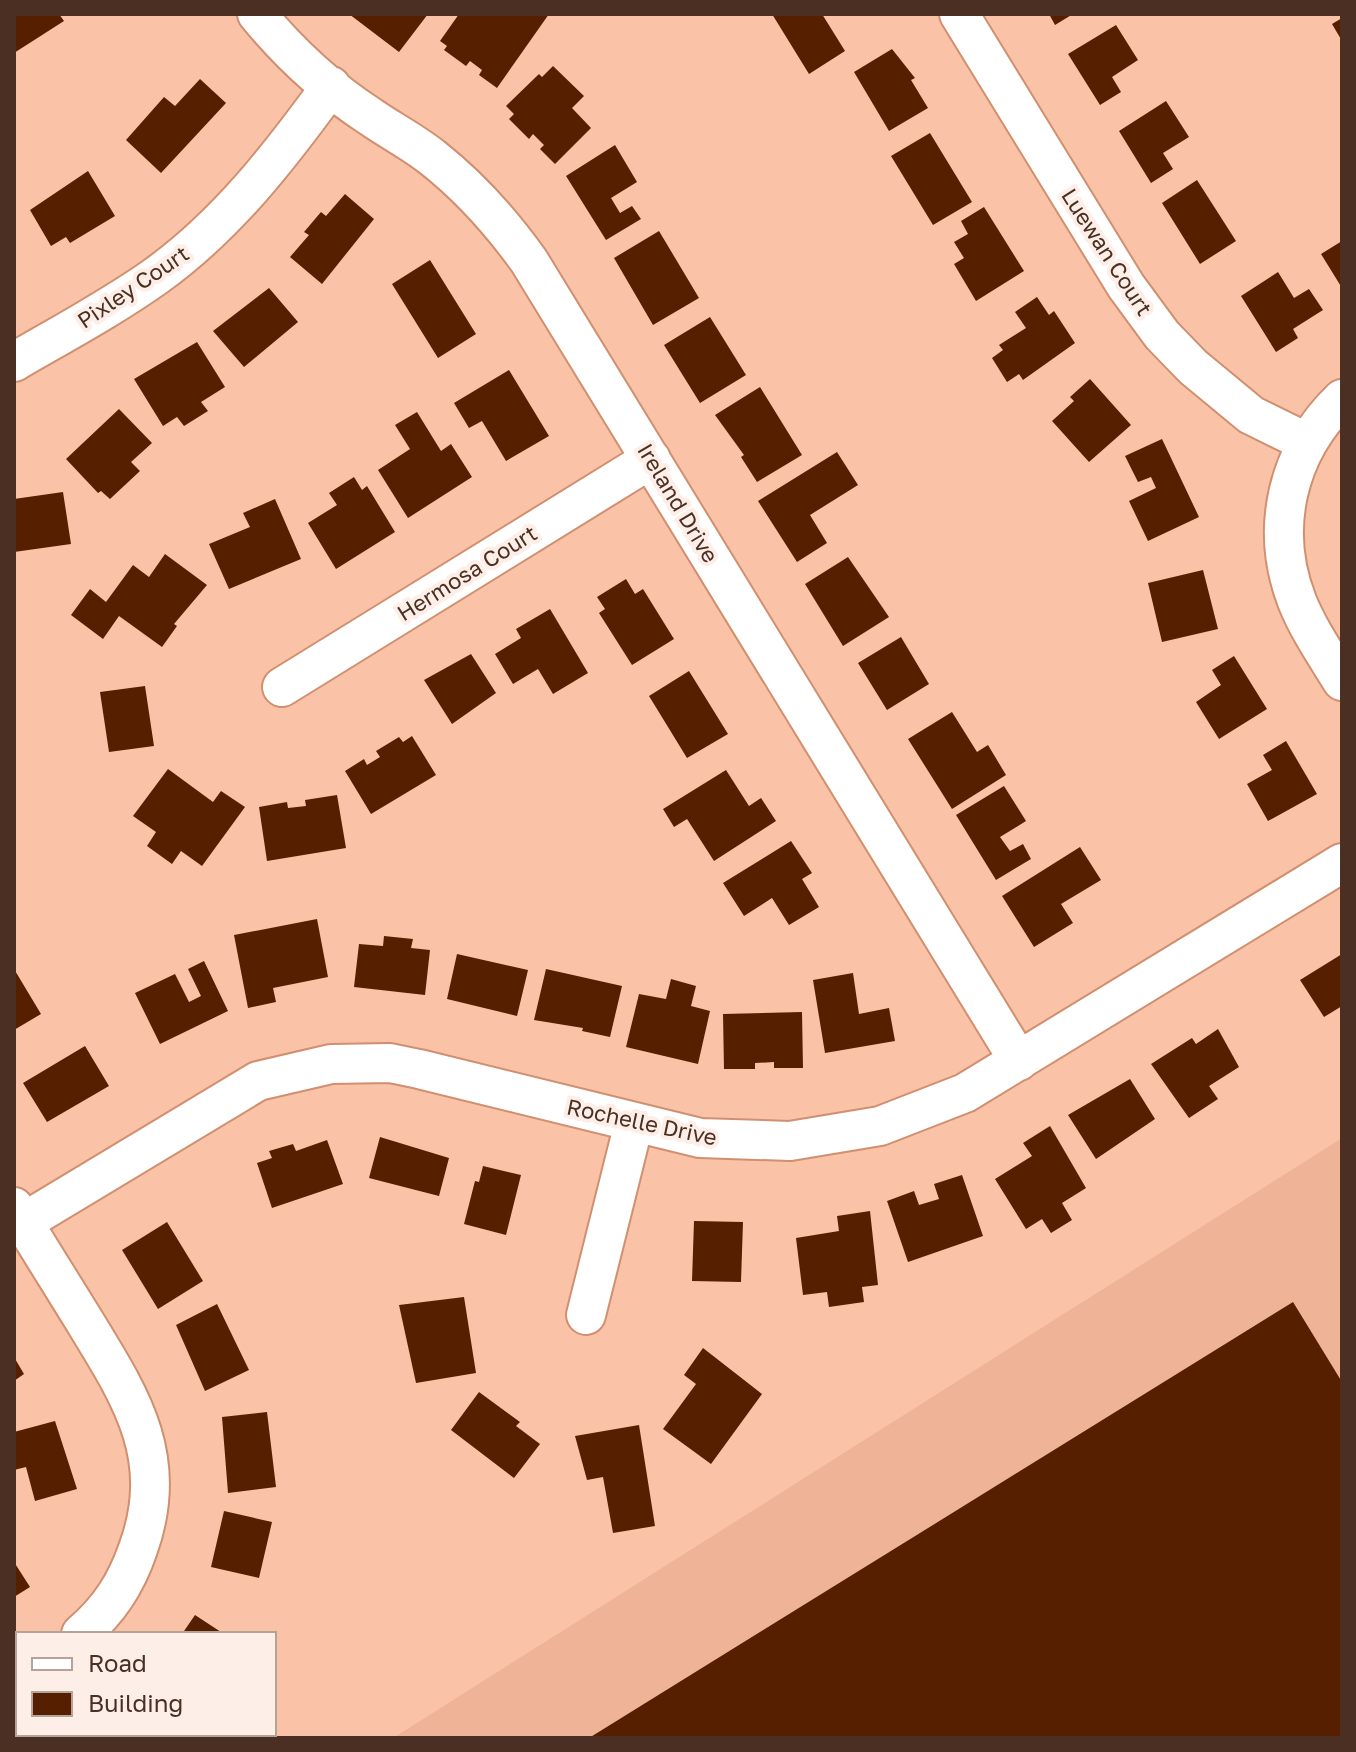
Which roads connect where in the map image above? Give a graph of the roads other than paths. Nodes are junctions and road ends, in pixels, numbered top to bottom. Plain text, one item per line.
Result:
1 (257, 14) edge
2 (959, 14) edge
3 (331, 86) junction
4 (14, 362) edge
5 (1342, 399) edge
6 (1306, 442) junction
7 (651, 459) junction
8 (1342, 681) edge
9 (282, 687) dead end
10 (1342, 863) edge
11 (1019, 1061) junction
12 (634, 1123) junction
13 (17, 1219) edge
14 (586, 1315) dead end
15 (83, 1632) edge

1 - 3 street, Ireland Drive
2 - 6 street, Luewan Court
3 - 4 street, Pixley Court
3 - 7 street, Ireland Drive
5 - 6 street
6 - 8 street
7 - 9 street, Hermosa Court
7 - 11 street, Ireland Drive
10 - 11 street, Rochelle Drive
11 - 12 street, Rochelle Drive
12 - 13 street, Rochelle Drive
12 - 14 street
13 - 15 street

